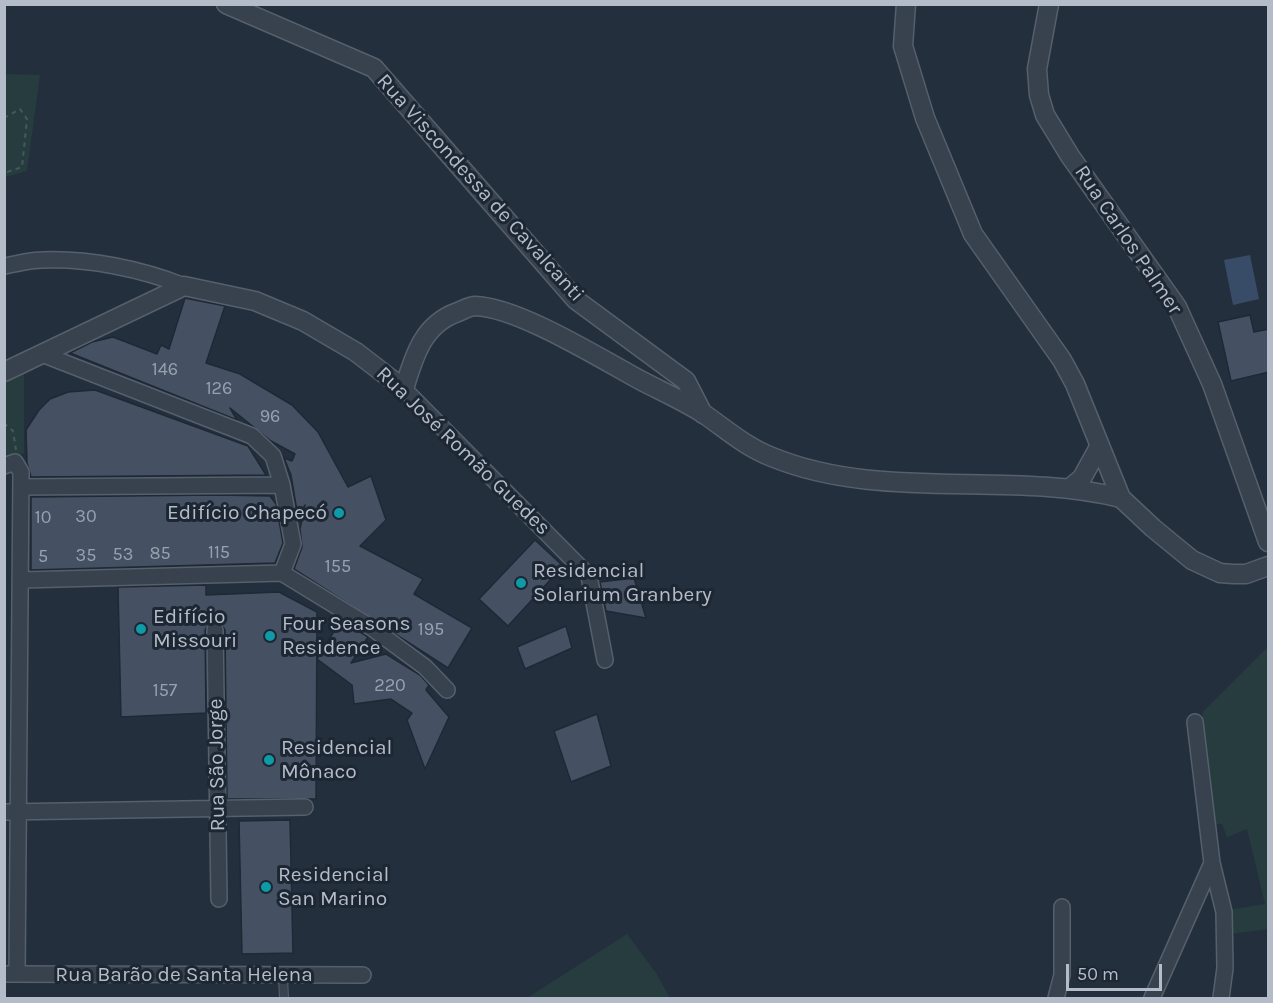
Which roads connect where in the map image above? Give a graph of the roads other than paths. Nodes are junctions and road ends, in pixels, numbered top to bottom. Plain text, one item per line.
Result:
1 (226, 4) edge
2 (906, 4) edge
3 (1049, 4) edge
4 (4, 266) edge
5 (184, 286) junction
6 (42, 354) junction
7 (4, 372) edge
8 (404, 389) junction
9 (703, 414) junction
10 (1099, 447) junction
11 (10, 464) edge
12 (282, 485) junction
13 (21, 487) junction
14 (1070, 488) junction
15 (1121, 498) junction
16 (1268, 556) edge
17 (282, 573) junction
18 (22, 580) junction
19 (215, 630) dead end
20 (605, 660) dead end
21 (447, 690) dead end
22 (1195, 722) dead end
23 (305, 807) dead end
24 (216, 808) junction
25 (12, 812) edge
26 (1212, 863) junction
27 (219, 899) dead end
28 (1062, 907) dead end
29 (11, 974) edge
30 (363, 975) dead end
31 (283, 976) junction
32 (284, 999) edge
33 (1056, 999) edge
34 (1152, 999) edge
35 (1221, 999) edge

1 - 9 street, Rua Viscondessa de Cavalcanti
2 - 10 street
3 - 16 street, Rua Carlos Palmer
4 - 5 street, Rua José Romão Guedes
5 - 6 street
5 - 8 street, Rua José Romão Guedes
6 - 7 street
6 - 12 street
8 - 9 street
8 - 20 street, Rua José Romão Guedes
9 - 14 street
10 - 14 street
10 - 15 street
11 - 13 street
12 - 13 street
12 - 17 street
13 - 18 street
14 - 15 street
15 - 16 street
17 - 18 street
17 - 21 street
18 - 25 street
19 - 24 street, Rua São Jorge
22 - 26 street
23 - 24 street
24 - 25 street
24 - 27 street, Rua São Jorge
25 - 29 street
26 - 34 street
26 - 35 street
28 - 33 street
29 - 31 street, Rua Barão de Santa Helena
30 - 31 street, Rua Barão de Santa Helena
31 - 32 lane

